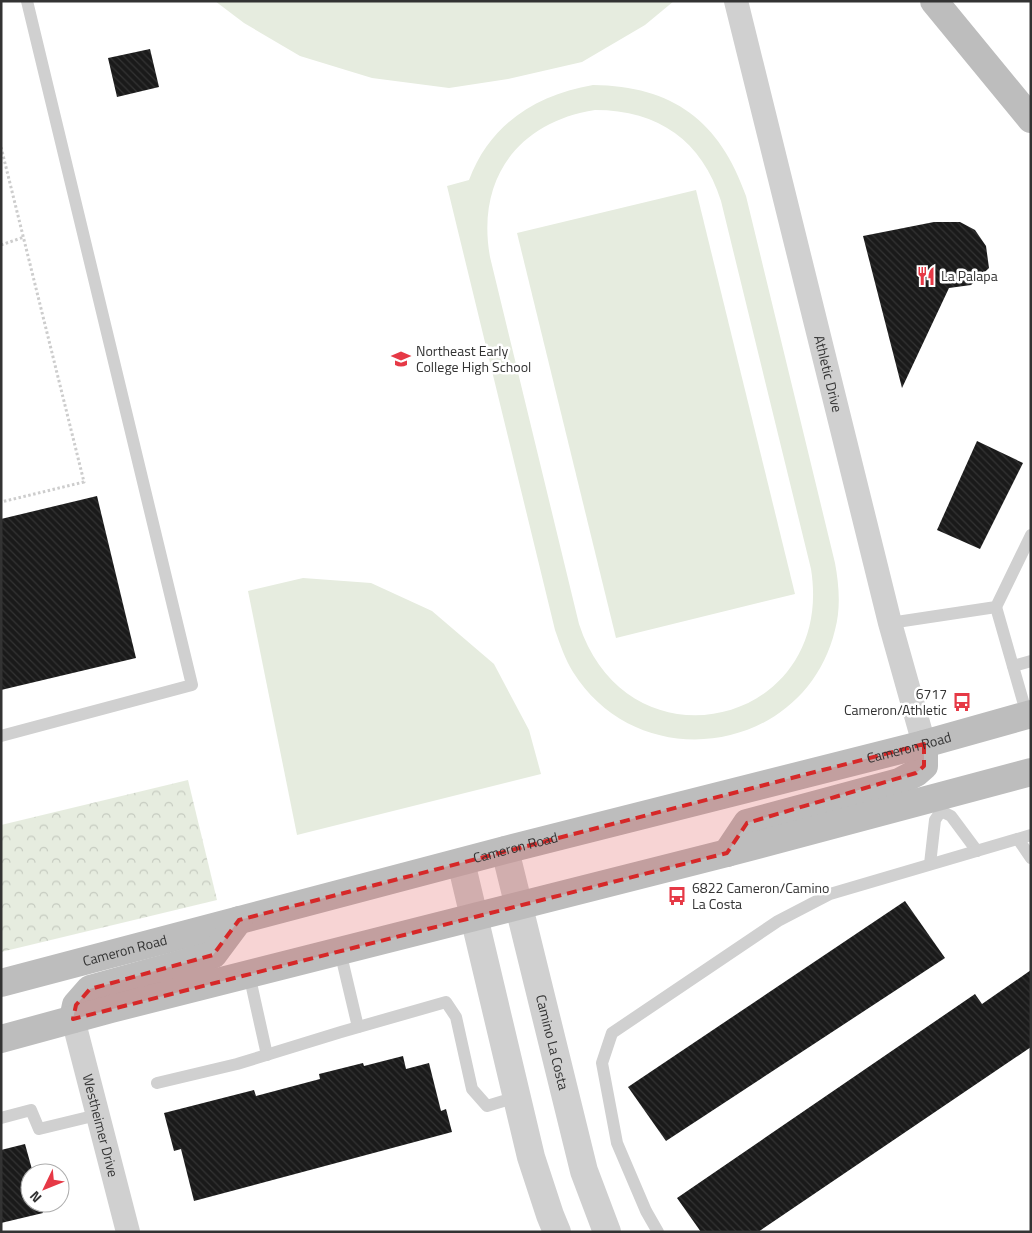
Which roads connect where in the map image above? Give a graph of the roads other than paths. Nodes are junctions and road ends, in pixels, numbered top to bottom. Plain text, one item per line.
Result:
1 (26, 1) edge
2 (736, 1) edge
3 (934, 1) edge
4 (1031, 119) edge
5 (1031, 535) edge
6 (996, 607) junction
7 (890, 623) junction
8 (1031, 661) edge
9 (1013, 666) junction
10 (1029, 715) edge
11 (1, 736) edge
12 (924, 744) junction
13 (1031, 772) edge
14 (939, 804) junction
15 (1025, 837) edge
16 (504, 850) junction
17 (977, 851) junction
18 (727, 853) junction
19 (1031, 858) edge
20 (461, 862) junction
21 (930, 864) junction
22 (518, 905) junction
23 (474, 918) junction
24 (239, 920) junction
25 (340, 951) junction
26 (249, 974) junction
27 (1, 983) edge
28 (73, 1019) junction
29 (358, 1027) junction
30 (1, 1039) edge
31 (267, 1055) junction
32 (157, 1083) dead end
33 (517, 1097) junction
34 (97, 1115) junction
35 (1, 1118) edge
36 (128, 1232) edge
37 (557, 1232) edge
38 (607, 1232) edge
39 (658, 1232) edge

1 - 11 lane
2 - 7 street, Athletic Drive
3 - 4 main road
5 - 6 lane
6 - 7 lane
6 - 9 lane
7 - 12 street, Athletic Drive
8 - 9 lane
9 - 10 lane
10 - 12 main road, Cameron Road
12 - 16 main road, Cameron Road
12 - 18 main road
13 - 14 main road
14 - 17 lane
14 - 18 main road
14 - 21 lane
15 - 17 lane
15 - 19 lane
16 - 20 main road, Cameron Road
16 - 22 street, Camino La Costa
17 - 21 lane
18 - 22 main road
20 - 23 street
20 - 24 main road, Cameron Road
21 - 39 lane
22 - 23 main road
22 - 38 street, Camino La Costa
23 - 25 main road
23 - 33 street
24 - 27 main road, Cameron Road
24 - 28 main road
25 - 26 main road
25 - 29 lane
26 - 28 main road
26 - 31 lane
28 - 30 main road
28 - 34 street, Westheimer Drive
29 - 31 lane
29 - 33 lane
31 - 32 lane
33 - 37 street
34 - 35 lane
34 - 36 street, Westheimer Drive

